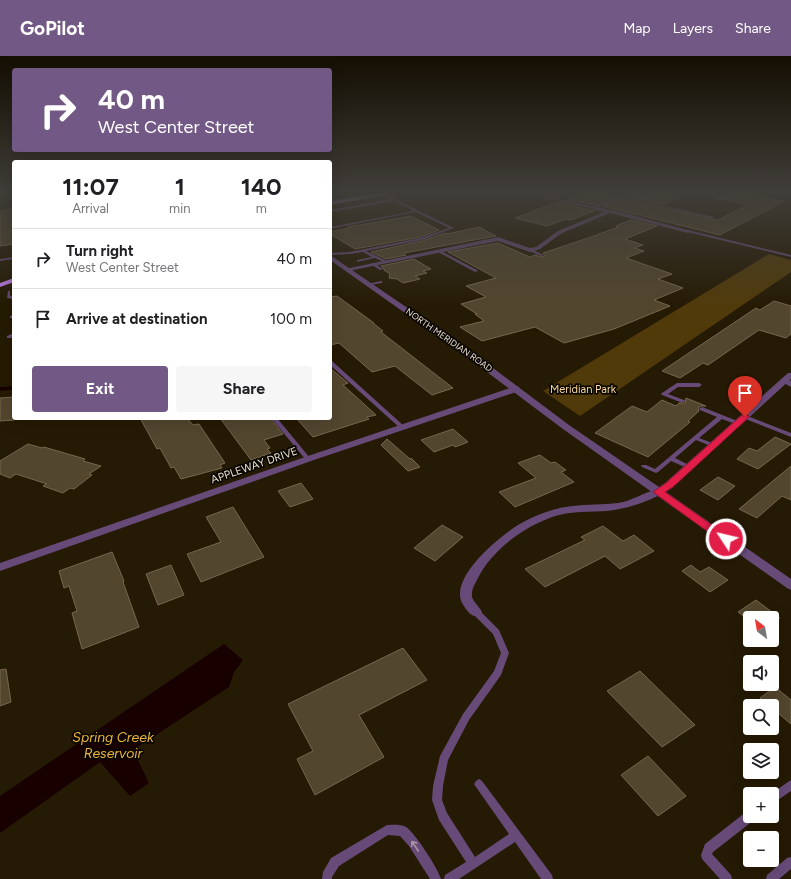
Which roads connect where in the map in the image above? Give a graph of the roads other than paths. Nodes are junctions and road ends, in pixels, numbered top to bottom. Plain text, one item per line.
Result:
1 (442, 231) edge
2 (561, 231) edge
3 (694, 231) edge
4 (530, 250) junction
5 (364, 251) junction
6 (439, 251) junction
7 (332, 255) edge
8 (542, 255) dead end
9 (791, 256) edge
10 (332, 257) edge
11 (375, 257) junction
12 (12, 258) edge
13 (0, 260) edge
14 (358, 261) dead end
15 (386, 262) junction
16 (373, 264) junction
17 (348, 269) junction
18 (381, 269) dead end
19 (476, 271) dead end
20 (12, 281) edge
21 (381, 282) dead end
22 (369, 284) junction
23 (0, 285) edge
24 (9, 292) dead end
25 (12, 298) edge
26 (332, 364) edge
27 (789, 380) edge
28 (698, 385) dead end
29 (516, 389) junction
30 (682, 401) dead end
31 (702, 409) dead end
32 (721, 417) junction
33 (276, 420) edge
34 (741, 420) junction
35 (402, 427) junction
36 (791, 435) edge
37 (695, 438) junction
38 (713, 445) junction
39 (308, 459) junction
40 (671, 459) junction
41 (644, 466) dead end
42 (689, 467) junction
43 (658, 492) junction
44 (0, 567) edge
45 (791, 585) edge
46 (476, 612) joint
47 (479, 784) dead end
48 (791, 785) edge
49 (779, 794) edge
50 (743, 821) edge
51 (516, 835) junction
52 (791, 862) edge
53 (473, 864) junction
54 (327, 879) edge
55 (436, 879) edge
56 (449, 879) edge
57 (548, 879) edge
58 (727, 879) edge
59 (771, 879) edge

1 - 5 lane
2 - 4 street
3 - 9 lane
4 - 6 street
4 - 8 lane
5 - 7 lane
5 - 11 lane
6 - 15 street
6 - 19 lane
10 - 17 street, NORTH MERIDIAN ROAD
11 - 14 lane
11 - 15 lane
12 - 13 lane
15 - 16 street
16 - 17 street
16 - 18 lane
17 - 22 street, NORTH MERIDIAN ROAD
20 - 23 highway
21 - 22 lane
22 - 29 street, NORTH MERIDIAN ROAD
24 - 25 lane
26 - 35 lane
27 - 34 street
28 - 30 lane
29 - 35 street, APPLEWAY DRIVE
29 - 43 street, NORTH MERIDIAN ROAD
31 - 32 lane
32 - 34 lane
32 - 37 lane
33 - 39 lane
34 - 36 lane
34 - 38 street
35 - 39 street, APPLEWAY DRIVE
37 - 38 lane
37 - 40 lane
38 - 42 street
39 - 44 street, APPLEWAY DRIVE
40 - 41 lane
40 - 42 lane
42 - 43 street
43 - 45 street, NORTH MERIDIAN ROAD
43 - 46 street
46 - 53 lane
47 - 51 lane
48 - 49 lane
50 - 58 lane
51 - 53 lane
51 - 57 lane
52 - 59 lane
53 - 56 lane
55 -> 54 lane

